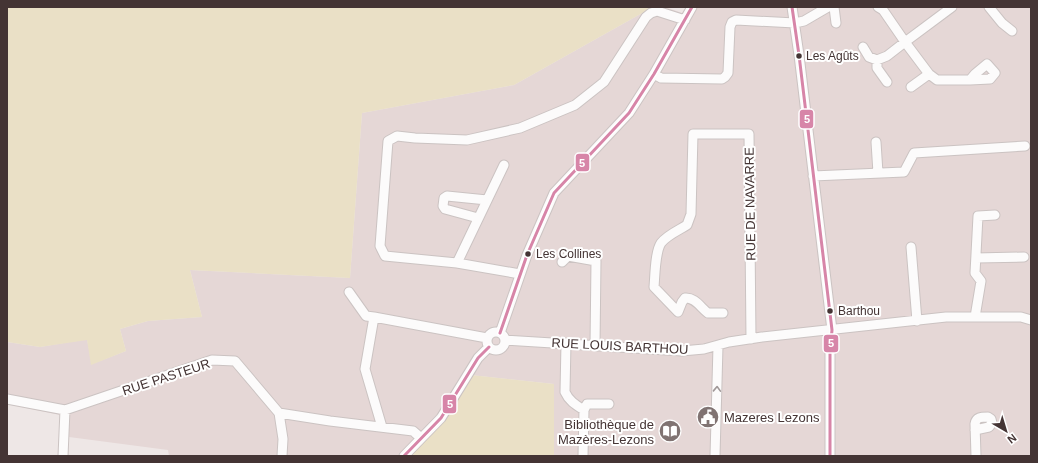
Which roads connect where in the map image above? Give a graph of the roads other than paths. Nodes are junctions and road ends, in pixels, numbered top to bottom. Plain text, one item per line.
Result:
1 (692, 7) edge
2 (792, 7) edge
3 (828, 7) edge
4 (834, 7) edge
5 (878, 7) edge
6 (952, 7) edge
7 (989, 7) edge
8 (685, 20) junction
9 (795, 23) junction
10 (836, 23) dead end
11 (1012, 30) dead end
12 (905, 42) junction
13 (863, 47) dead end
14 (877, 60) junction
15 (654, 74) junction
16 (929, 74) junction
17 (970, 80) dead end
18 (887, 82) dead end
19 (911, 87) dead end
20 (876, 142) dead end
21 (1025, 146) dead end
22 (504, 165) dead end
23 (878, 173) junction
24 (813, 176) junction
25 (487, 200) junction
26 (995, 215) dead end
27 (478, 218) junction
28 (911, 247) dead end
29 (1024, 256) dead end
30 (976, 258) junction
31 (562, 262) dead end
32 (457, 263) junction
33 (520, 274) junction
34 (349, 292) dead end
35 (723, 313) dead end
36 (374, 317) junction
37 (975, 317) junction
38 (1021, 317) junction
39 (1031, 320) edge
40 (917, 321) junction
41 (1031, 325) edge
42 (832, 330) junction
43 (502, 336) junction
44 (751, 339) junction
45 (488, 343) junction
46 (566, 343) junction
47 (595, 346) junction
48 (718, 346) junction
49 (7, 399) edge
50 (609, 404) dead end
51 (65, 410) junction
52 (584, 410) junction
53 (279, 413) junction
54 (382, 428) junction
55 (975, 430) dead end
56 (422, 438) junction
57 (63, 456) edge
58 (282, 456) edge
59 (404, 456) edge
60 (583, 456) edge
61 (715, 456) edge
62 (830, 456) edge
63 (976, 456) edge

1 - 8 street
2 - 9 street
3 - 9 street
4 - 10 street
5 - 12 street
6 - 12 street
7 - 11 street
8 - 15 street
8 - 32 street
9 - 15 street
9 - 24 street
12 - 14 street
12 - 16 street
13 - 14 street
14 - 18 street
15 - 33 street
16 - 17 street
16 - 19 street
20 - 23 street
21 - 23 street
22 - 25 street
23 - 24 street
24 - 42 street
25 - 27 street
25 - 27 street
26 - 30 street
27 - 32 street
28 - 40 street
29 - 30 street
30 - 37 street
31 - 47 street
32 - 33 street
33 - 43 street
34 - 36 street
35 - 44 street, RUE DE NAVARRE
36 - 45 street
36 - 54 street
37 - 38 street, RUE LOUIS BARTHOU
37 - 40 street, RUE LOUIS BARTHOU
38 - 39 street, RUE LOUIS BARTHOU
38 - 41 street
40 - 42 street, RUE LOUIS BARTHOU
42 - 44 street, RUE LOUIS BARTHOU
42 - 62 street
43 - 45 street
43 - 45 street
43 - 46 street, RUE LOUIS BARTHOU
44 - 48 street, RUE LOUIS BARTHOU
45 - 56 street
46 - 47 street, RUE LOUIS BARTHOU
46 - 52 street
47 - 48 street, RUE LOUIS BARTHOU
61 -> 48 street
49 - 51 street, RUE PASTEUR
50 - 52 street
51 - 53 street, RUE PASTEUR
51 - 57 street
52 - 60 street
53 - 54 street
53 - 58 street
54 - 56 street
55 - 63 street
56 - 59 street

